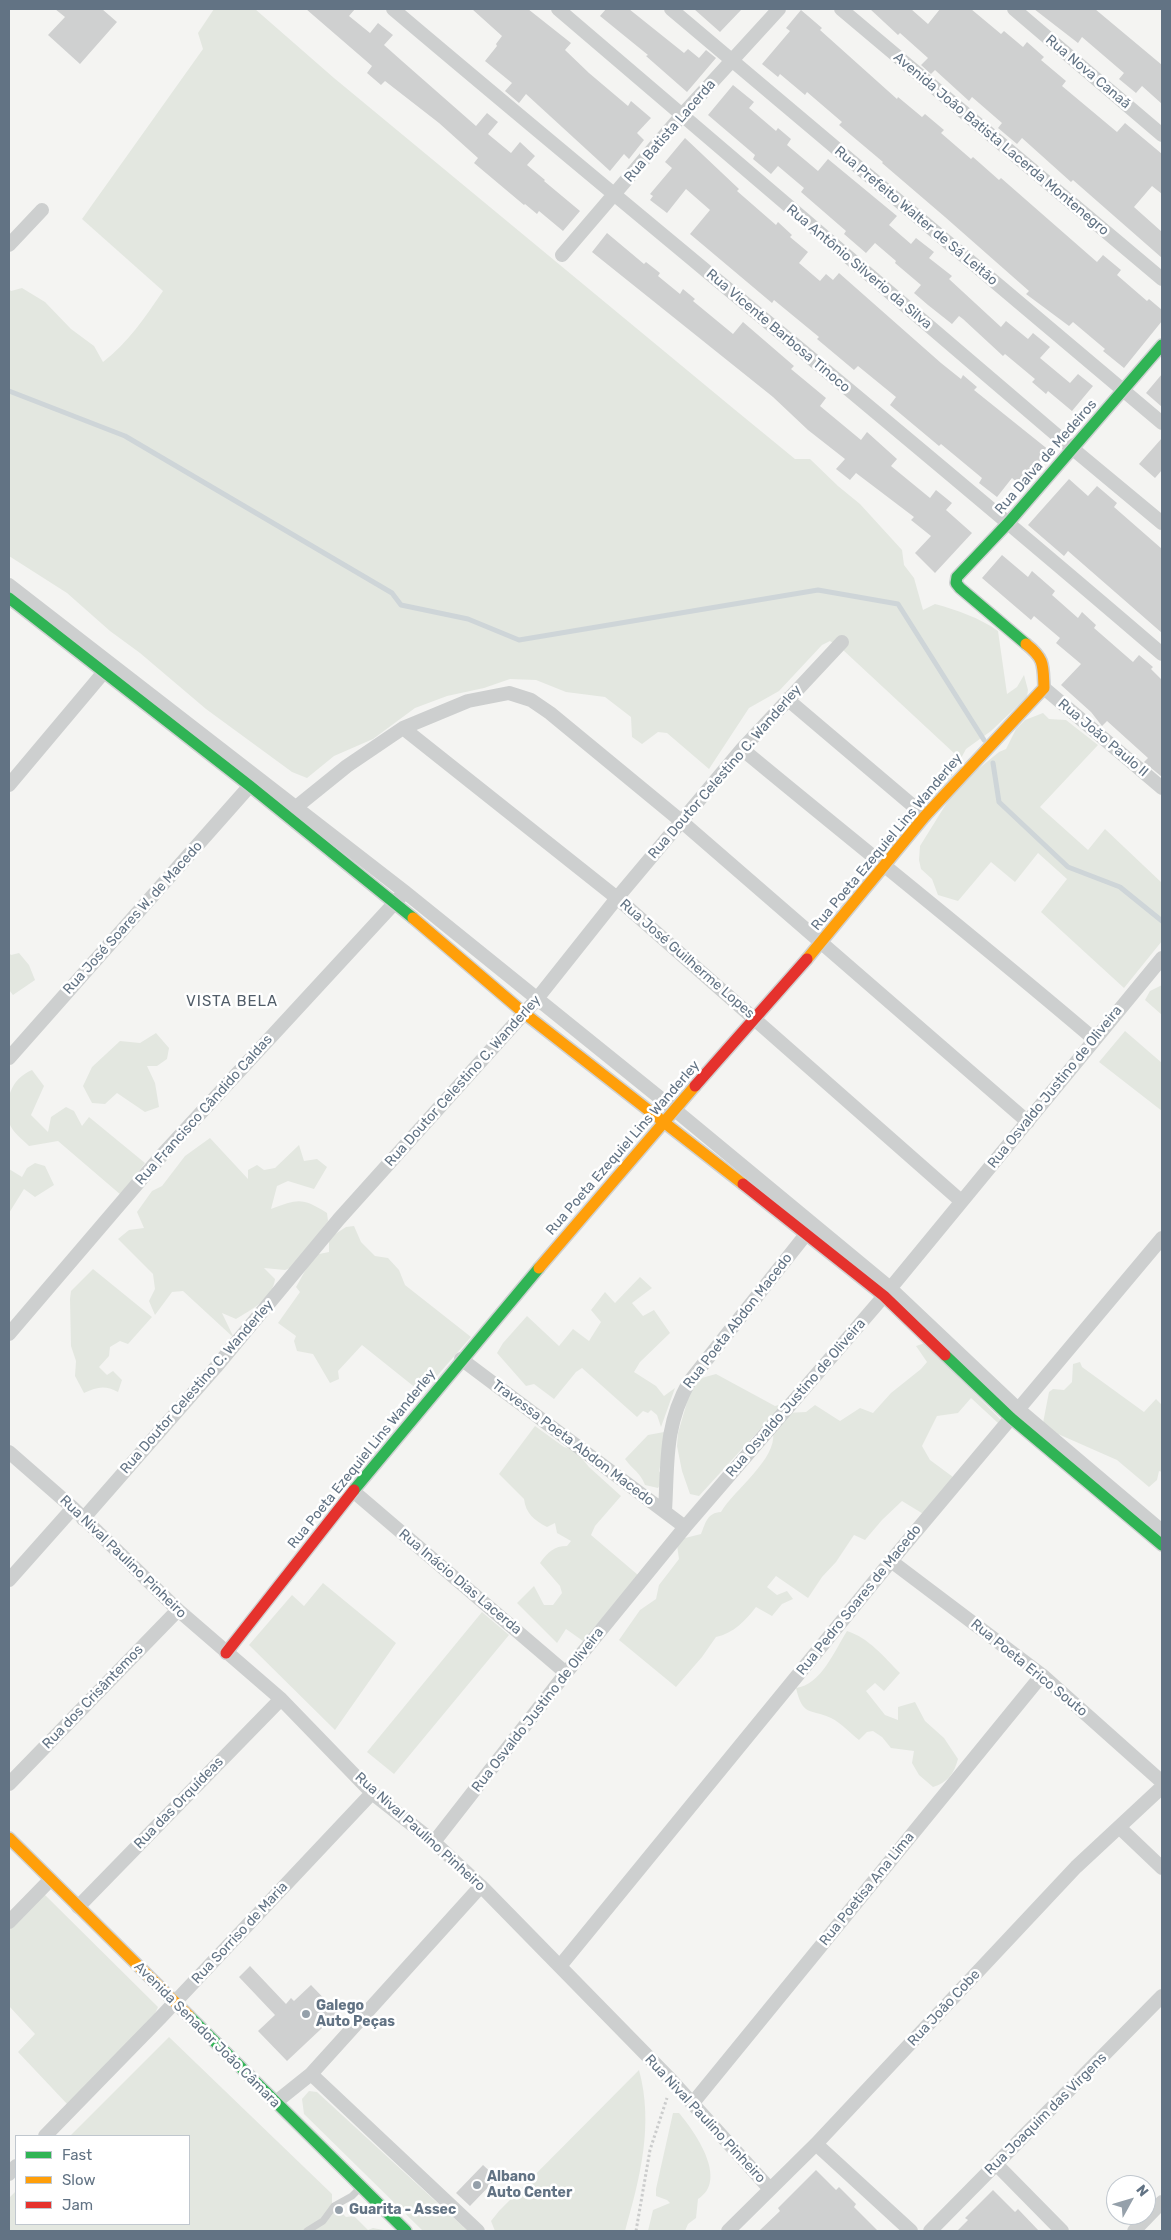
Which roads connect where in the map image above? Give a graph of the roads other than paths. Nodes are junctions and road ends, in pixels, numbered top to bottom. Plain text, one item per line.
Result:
1 (393, 9) edge
2 (558, 9) edge
3 (671, 9) edge
4 (779, 9) edge
5 (841, 9) edge
6 (1014, 9) edge
7 (731, 60) junction
8 (682, 116) junction
9 (1162, 135) edge
10 (614, 196) junction
11 (42, 210) dead end
12 (9, 245) edge
13 (562, 255) dead end
14 (1162, 279) edge
15 (1162, 346) edge
16 (1124, 390) junction
17 (1162, 423) edge
18 (1073, 449) junction
19 (1009, 522) junction
20 (1162, 523) edge
21 (9, 584) edge
22 (9, 598) edge
23 (842, 642) dead end
24 (1162, 654) edge
25 (108, 667) junction
26 (1044, 688) junction
27 (787, 699) junction
28 (403, 728) junction
29 (742, 748) junction
30 (254, 782) junction
31 (9, 785) edge
32 (1162, 788) edge
33 (291, 811) junction
34 (925, 816) junction
35 (681, 821) junction
36 (884, 867) junction
37 (405, 892) junction
38 (617, 898) junction
39 (396, 903) junction
40 (822, 942) junction
41 (1162, 958) edge
42 (536, 1000) junction
43 (524, 1012) junction
44 (756, 1018) junction
45 (1094, 1039) junction
46 (9, 1058) edge
47 (675, 1110) junction
48 (664, 1121) junction
49 (1028, 1122) junction
50 (961, 1201) junction
51 (810, 1230) junction
52 (1162, 1238) edge
53 (887, 1292) junction
54 (9, 1334) edge
55 (461, 1359) junction
56 (1014, 1413) junction
57 (9, 1452) edge
58 (353, 1491) junction
59 (72, 1508) junction
60 (665, 1511) junction
61 (83, 1519) junction
62 (685, 1527) junction
63 (1160, 1533) edge
64 (891, 1560) junction
65 (9, 1580) edge
66 (178, 1610) junction
67 (226, 1653) junction
68 (566, 1673) junction
69 (1042, 1675) junction
70 (281, 1699) junction
71 (1162, 1782) edge
72 (9, 1784) edge
73 (1162, 1787) edge
74 (372, 1793) junction
75 (1120, 1828) junction
76 (9, 1838) edge
77 (434, 1842) junction
78 (1162, 1868) edge
79 (50, 1880) junction
80 (481, 1886) junction
81 (78, 1907) junction
82 (9, 1922) edge
83 (560, 1966) junction
84 (1162, 1996) edge
85 (174, 2002) junction
86 (311, 2074) junction
87 (276, 2102) junction
88 (692, 2104) junction
89 (46, 2135) edge
90 (816, 2144) junction
91 (996, 2164) junction
92 (361, 2187) junction
93 (770, 2189) junction
94 (1162, 2202) edge
95 (307, 2231) edge
96 (406, 2231) edge
97 (478, 2231) edge
98 (728, 2231) edge
99 (911, 2231) edge
100 (930, 2231) edge
101 (1062, 2231) edge
102 (1134, 2231) edge

1 - 10 street, Rua Vicente Barbosa Tinoco
2 - 8 street, Rua Antônio Silverio da Silva
3 - 7 street, Rua Prefeito Walter de Sá Leitão
4 - 7 street, Rua Batista Lacerda
5 - 14 street, Avenida João Batista Lacerda Montenegro
6 - 9 street, Rua Nova Canaã
7 - 8 street, Rua Batista Lacerda
7 - 16 street, Rua Prefeito Walter de Sá Leitão
8 - 10 street, Rua Batista Lacerda
8 - 18 street, Rua Antônio Silverio da Silva
10 - 13 street, Rua Batista Lacerda
10 - 19 street, Rua Vicente Barbosa Tinoco
11 - 12 street
15 - 16 street, Rua Dalva de Medeiros
16 - 17 street, Rua Prefeito Walter de Sá Leitão
16 - 18 street, Rua Dalva de Medeiros
18 - 19 street, Rua Dalva de Medeiros
18 - 20 street, Rua Antônio Silverio da Silva
19 - 24 street, Rua Vicente Barbosa Tinoco
19 - 26 street, Rua Dalva de Medeiros
21 - 25 street
22 - 25 street
23 - 27 street, Rua Doutor Celestino C. Wanderley
25 - 30 street
25 - 31 street
26 - 32 street, Rua João Paulo II
26 - 34 street, Rua Poeta Ezequiel Lins Wanderley
27 - 29 street, Rua Doutor Celestino C. Wanderley
27 - 34 street
28 - 33 street
28 - 35 street
28 - 38 street, Rua José Guilherme Lopes
29 - 35 street, Rua Doutor Celestino C. Wanderley
29 - 36 street
30 - 33 street
30 - 46 street, Rua José Soares W. de Macedo
33 - 37 street
33 - 39 street
34 - 36 street, Rua Poeta Ezequiel Lins Wanderley
35 - 38 street, Rua Doutor Celestino C. Wanderley
35 - 40 street
36 - 40 street, Rua Poeta Ezequiel Lins Wanderley
36 - 45 street
37 - 39 street, Rua Francisco Cândido Caldas
37 - 42 street
38 - 42 street, Rua Doutor Celestino C. Wanderley
38 - 44 street, Rua José Guilherme Lopes
39 - 43 street
39 - 54 street, Rua Francisco Cândido Caldas
40 - 44 street, Rua Poeta Ezequiel Lins Wanderley
40 - 49 street
41 - 45 street, Rua Osvaldo Justino de Oliveira
42 - 43 street, Rua Doutor Celestino C. Wanderley
42 - 47 street
43 - 48 street
43 - 61 street, Rua Doutor Celestino C. Wanderley
44 - 47 street, Rua Poeta Ezequiel Lins Wanderley
44 - 50 street, Rua José Guilherme Lopes
45 - 49 street, Rua Osvaldo Justino de Oliveira
47 - 48 street, Rua Poeta Ezequiel Lins Wanderley
47 - 51 street
48 - 51 street
48 - 55 street, Rua Poeta Ezequiel Lins Wanderley
49 - 50 street, Rua Osvaldo Justino de Oliveira
50 - 53 street, Rua Osvaldo Justino de Oliveira
51 - 53 street
51 - 60 street, Rua Poeta Abdon Macedo
52 - 56 street, Rua Pedro Soares de Macedo
53 - 56 street
53 - 62 street, Rua Osvaldo Justino de Oliveira
55 - 58 street, Rua Poeta Ezequiel Lins Wanderley
55 - 60 street, Travessa Poeta Abdon Macedo
56 - 63 street
56 - 64 street, Rua Pedro Soares de Macedo
57 - 59 street, Rua Nival Paulino Pinheiro
58 - 67 street, Rua Poeta Ezequiel Lins Wanderley
58 - 68 street, Rua Inácio Dias Lacerda
59 - 61 street, Rua Nival Paulino Pinheiro
59 - 65 street
60 - 62 street, Travessa Poeta Abdon Macedo
61 - 66 street, Rua Nival Paulino Pinheiro
62 - 68 street, Rua Osvaldo Justino de Oliveira
64 - 69 street, Rua Poeta Erico Souto
64 - 83 street, Rua Pedro Soares de Macedo
66 - 67 street, Rua Nival Paulino Pinheiro
66 - 72 street, Rua dos Crisântemos
67 - 70 street, Rua Nival Paulino Pinheiro
68 - 77 street, Rua Osvaldo Justino de Oliveira
69 - 71 street, Rua Poeta Erico Souto
69 - 88 street, Rua Poetisa Ana Lima
70 - 74 street, Rua Nival Paulino Pinheiro
70 - 81 street, Rua das Orquídeas
73 - 75 street, Rua João Cobe
74 - 77 street, Rua Nival Paulino Pinheiro
74 - 85 street, Rua Sorriso de Maria
75 - 78 street
75 - 90 street, Rua João Cobe
76 - 79 street, Avenida Senador João Câmara
77 - 80 street, Rua Nival Paulino Pinheiro
79 - 81 street, Avenida Senador João Câmara
79 - 82 street
80 - 83 street, Rua Nival Paulino Pinheiro
80 - 86 street
81 - 85 street, Avenida Senador João Câmara
83 - 88 street, Rua Nival Paulino Pinheiro
84 - 91 street, Rua Joaquim das Virgens
85 - 87 street, Avenida Senador João Câmara
85 - 89 street, Rua Sorriso de Maria
86 - 87 street
86 - 97 street
87 - 92 street, Avenida Senador João Câmara
88 - 93 street, Rua Nival Paulino Pinheiro
90 - 93 street, Rua João Cobe
90 - 99 street
91 - 100 street, Rua Joaquim das Virgens
91 - 101 street
92 - 95 lane
92 - 96 street, Avenida Senador João Câmara
93 - 98 street, Rua João Cobe
94 - 102 street

